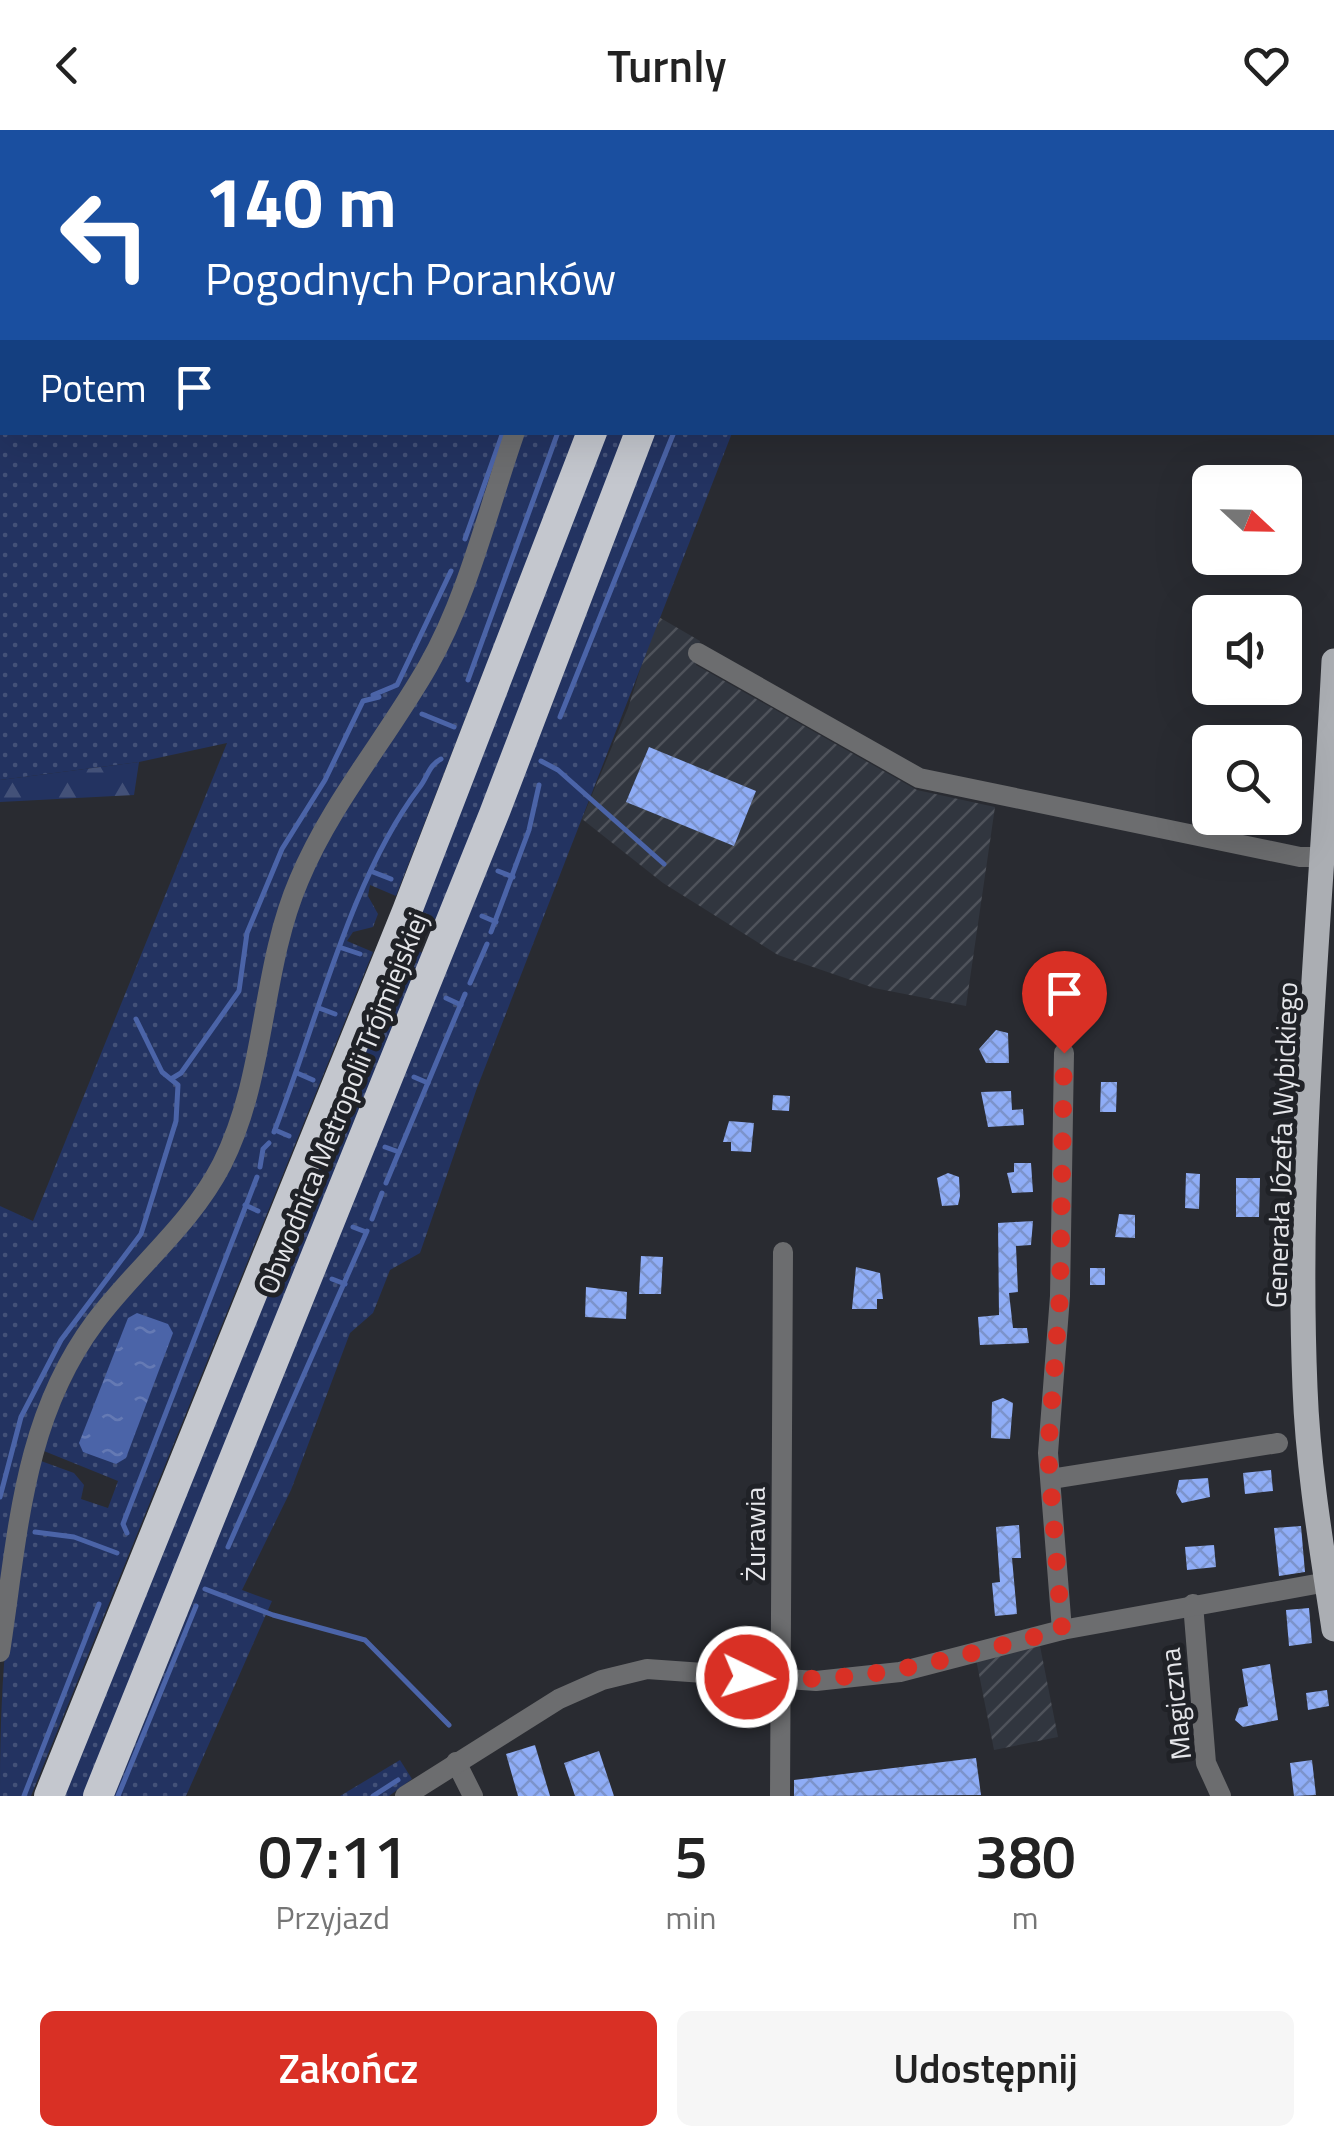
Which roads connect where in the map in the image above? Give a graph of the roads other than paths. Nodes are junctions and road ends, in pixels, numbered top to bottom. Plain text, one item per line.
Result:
1 (514, 435) edge
2 (591, 435) edge
3 (639, 435) edge
4 (698, 653) dead end
5 (1334, 661) edge
6 (1328, 846) edge
7 (1064, 1053) dead end
8 (783, 1252) dead end
9 (1278, 1443) dead end
10 (1051, 1478) junction
11 (1327, 1582) junction
12 (1193, 1604) junction
13 (1334, 1629) edge
14 (1062, 1630) junction
15 (0, 1652) edge
16 (780, 1680) junction
17 (456, 1762) junction
18 (50, 1796) edge
19 (98, 1796) edge
20 (405, 1796) edge
21 (473, 1796) edge
22 (780, 1796) edge
23 (1221, 1796) edge

1 - 15 street
2 - 18 highway, Obwodnica Metropolii Trójmiejskiej
3 - 19 highway, Obwodnica Metropolii Trójmiejskiej
4 - 6 street
5 - 6 main road, Generała Józefa Wybickiego
6 - 11 main road, Generała Józefa Wybickiego
7 - 10 street
8 - 16 street, Żurawia
9 - 10 street
10 - 14 street
11 - 12 street
11 - 13 main road, Generała Józefa Wybickiego
12 - 14 street
12 - 23 street, Magiczna
14 - 16 street
16 - 17 street
16 - 22 street, Żurawia
17 - 20 street
17 - 21 street

